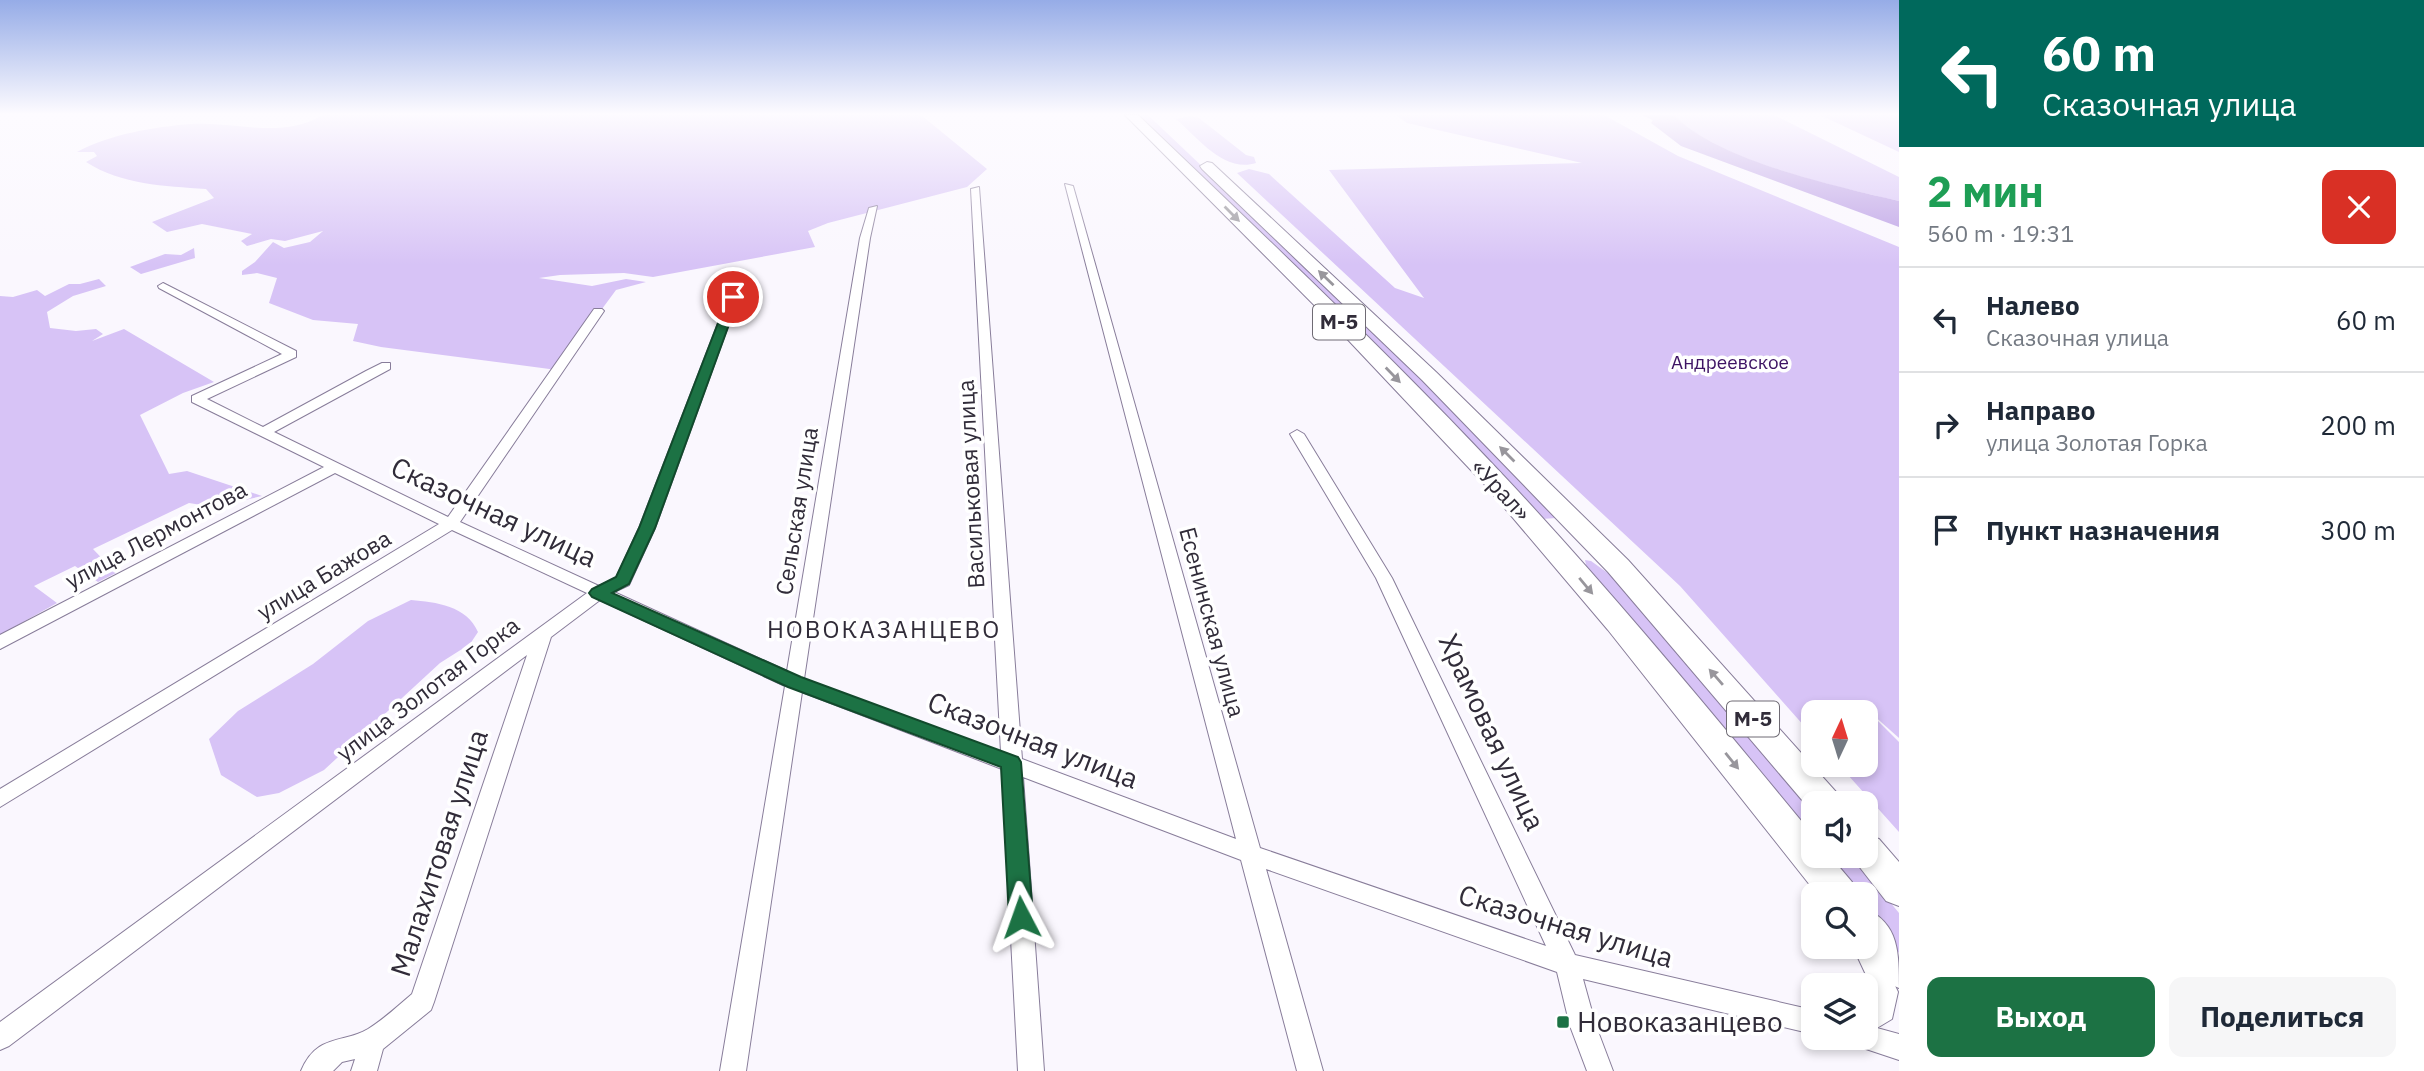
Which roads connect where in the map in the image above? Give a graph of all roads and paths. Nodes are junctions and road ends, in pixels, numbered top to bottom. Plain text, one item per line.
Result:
1 (1181, 165) edge
2 (1206, 165) edge
3 (1068, 186) dead end
4 (976, 188) dead end
5 (874, 208) dead end
6 (742, 274) dead end
7 (163, 286) dead end
8 (598, 311) dead end
9 (386, 366) dead end
10 (262, 432) junction
11 (1297, 434) dead end
12 (332, 468) junction
13 (451, 524) junction
14 (1542, 534) junction
15 (598, 593) junction
16 (543, 634) junction
17 (1680, 636) junction
18 (0, 643) edge
19 (794, 682) junction
20 (1011, 762) junction
21 (1815, 791) edge
22 (0, 799) edge
23 (1248, 853) junction
24 (1878, 865) edge
25 (1828, 882) edge
26 (1899, 890) edge
27 (1878, 955) edge
28 (1877, 959) edge
29 (1567, 964) junction
30 (1899, 993) edge
31 (1878, 1013) edge
32 (1801, 1019) edge
33 (0, 1037) edge
34 (373, 1041) junction
35 (1878, 1041) edge
36 (1899, 1047) edge
37 (314, 1071) edge
38 (364, 1071) edge
39 (733, 1071) edge
40 (1031, 1071) edge
41 (1310, 1071) edge
42 (1600, 1071) edge

1 -> 14 main road, «Урал» / М-5
17 -> 2 main road, «Урал» / М-5
3 - 23 street, Есенинская улица
4 - 20 street, Васильковая улица
5 - 19 street, Сельская улица
6 - 15 street, улица Золотая Горка
7 - 10 street, Сказочная улица
8 - 13 street, улица Бажова
9 - 10 street
10 - 12 street, Сказочная улица
11 - 29 street, Храмовая улица
12 - 13 street, Сказочная улица
12 - 18 street, улица Лермонтова
13 - 15 street, Сказочная улица
13 - 22 street, улица Бажова
14 - 17 main road
14 -> 25 main road, «Урал» / М-5
15 - 16 street, улица Золотая Горка
15 - 19 street, Сказочная улица
16 - 33 street, улица Золотая Горка
16 - 34 street, Малахитовая улица
21 -> 17 main road, «Урал» / М-5
19 - 20 street, Сказочная улица
19 - 39 street, Сельская улица
20 - 23 street, Сказочная улица
20 - 40 street, Васильковая улица
23 - 29 street, Сказочная улица
23 - 41 street, Есенинская улица
24 - 26 main road
27 - 30 street
28 - 31 street
29 - 32 street, Сказочная улица
29 - 42 street, Храмовая улица
34 - 37 street
34 - 38 street
35 - 36 street

